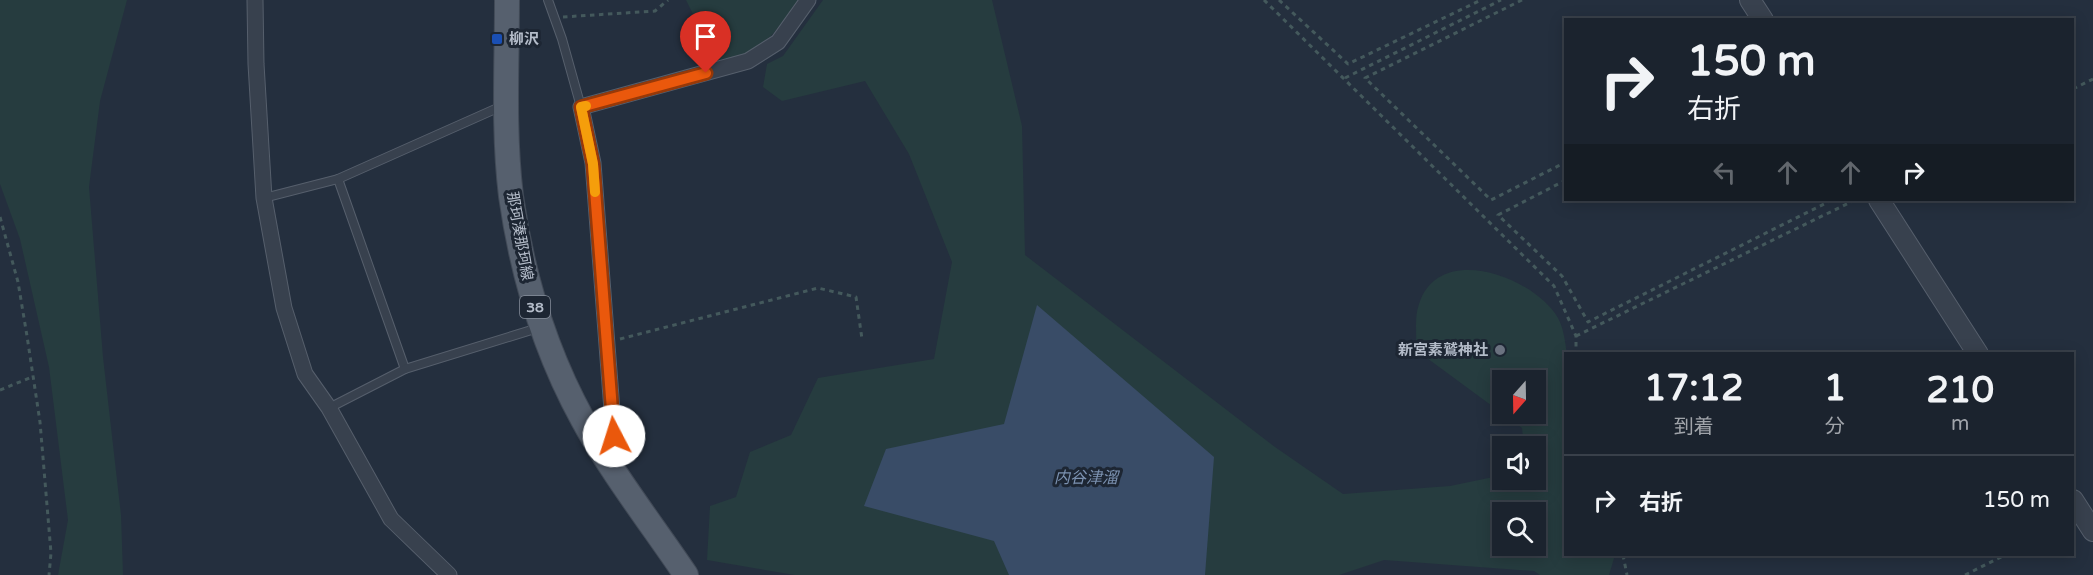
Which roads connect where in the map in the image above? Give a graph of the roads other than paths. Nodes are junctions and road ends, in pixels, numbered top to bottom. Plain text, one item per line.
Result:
1 (255, 0) edge
2 (507, 0) edge
3 (548, 0) edge
4 (808, 0) edge
5 (1750, 0) edge
6 (1762, 18) edge
7 (506, 104) junction
8 (581, 107) junction
9 (338, 179) junction
10 (264, 198) junction
11 (1880, 201) edge
12 (542, 327) junction
13 (1977, 352) edge
14 (405, 369) junction
15 (329, 408) junction
16 (610, 462) junction
17 (2074, 502) edge
18 (2093, 531) edge
19 (449, 575) edge
20 (686, 575) edge

1 - 10 street
2 - 7 main road, 那珂湊那珂線 / 38
3 - 8 lane
4 - 8 street
5 - 6 street
7 - 9 lane
7 - 12 main road, 那珂湊那珂線 / 38
8 - 16 street
9 - 10 lane
9 - 14 lane
10 - 15 street
11 - 13 street
12 - 14 lane
12 - 16 main road, 那珂湊那珂線 / 38
14 - 15 lane
15 - 19 street
16 - 20 main road, 那珂湊那珂線 / 38
17 - 18 street

